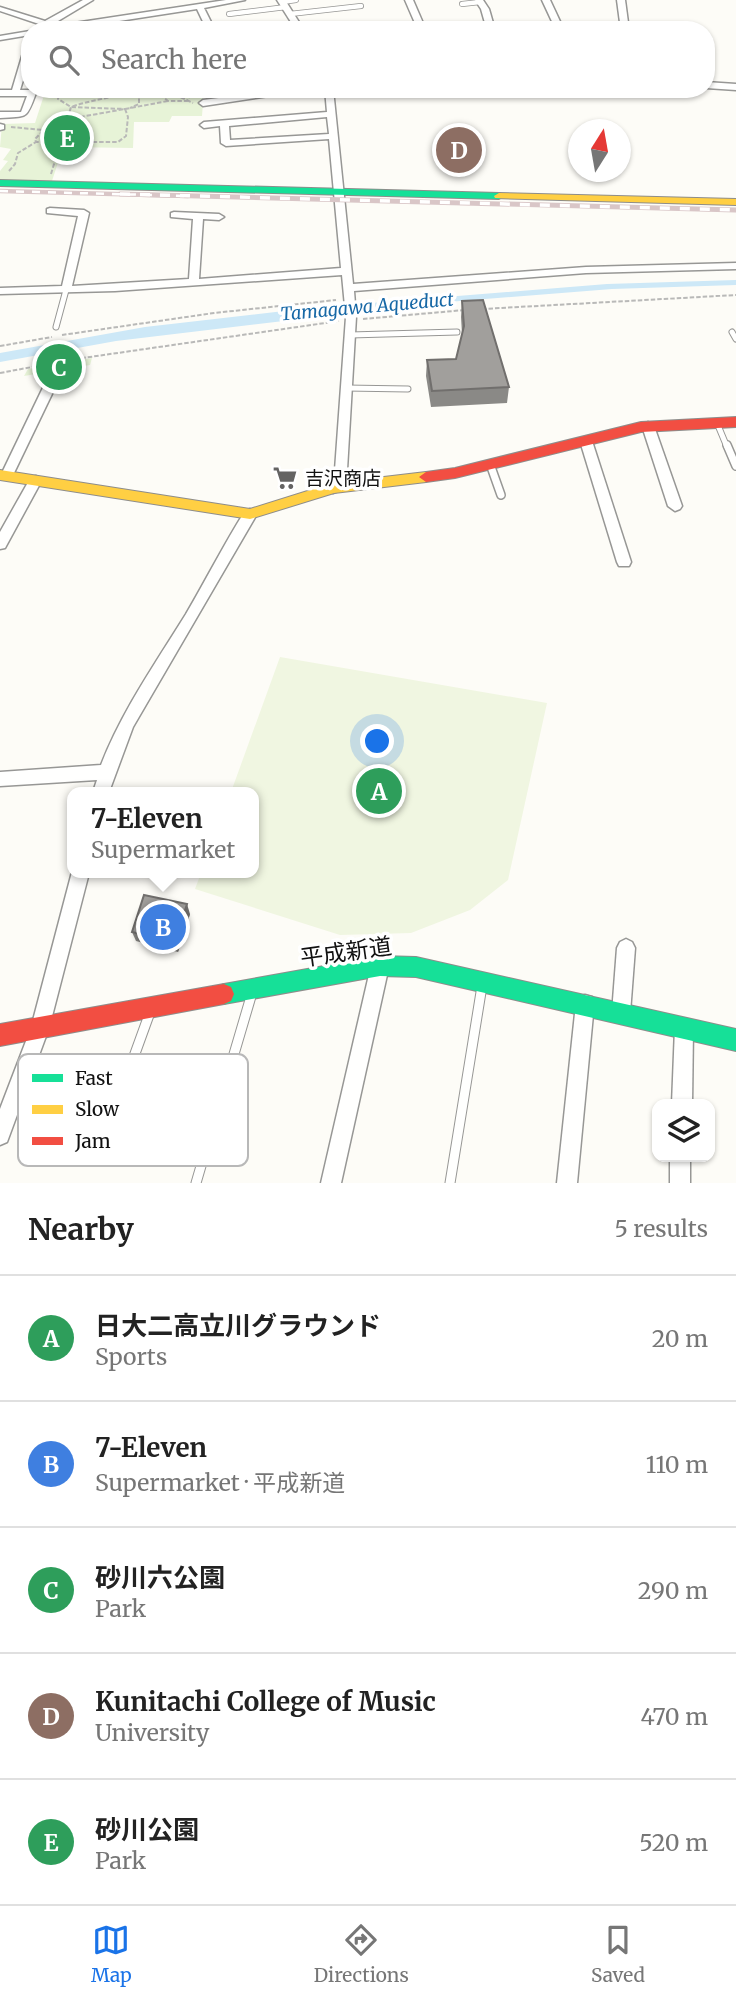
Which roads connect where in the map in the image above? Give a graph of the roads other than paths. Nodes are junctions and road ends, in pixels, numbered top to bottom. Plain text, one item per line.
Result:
1 (89, 0) edge
2 (241, 0) edge
3 (296, 0) edge
4 (409, 0) edge
5 (546, 0) edge
6 (621, 0) edge
7 (479, 1) edge
8 (462, 4) dead end
9 (200, 6) junction
10 (285, 6) edge
11 (361, 6) dead end
12 (0, 9) edge
13 (162, 13) junction
14 (229, 14) dead end
15 (28, 21) edge
16 (56, 21) edge
17 (100, 21) edge
18 (166, 21) edge
19 (207, 21) edge
20 (295, 21) edge
21 (418, 21) edge
22 (487, 21) edge
23 (556, 21) edge
24 (624, 21) edge
25 (21, 34) edge
26 (1, 37) edge
27 (21, 73) edge
28 (715, 86) edge
29 (736, 87) edge
30 (0, 93) edge
31 (15, 93) junction
32 (21, 93) edge
33 (30, 98) edge
34 (242, 98) edge
35 (330, 98) edge
36 (203, 103) road end
37 (332, 114) junction
38 (0, 115) edge
39 (224, 123) junction
40 (204, 125) dead end
41 (335, 136) junction
42 (1, 183) edge
43 (339, 191) junction
44 (736, 202) edge
45 (51, 211) dead end
46 (174, 215) dead end
47 (198, 216) junction
48 (219, 217) dead end
49 (736, 266) edge
50 (347, 271) junction
51 (194, 282) junction
52 (66, 290) junction
53 (0, 291) edge
54 (349, 296) junction
55 (57, 327) dead end
56 (457, 332) dead end
57 (732, 332) dead end
58 (350, 335) junction
59 (736, 339) edge
60 (57, 371) dead end
61 (346, 388) junction
62 (408, 389) dead end
63 (736, 422) edge
64 (716, 423) junction
65 (648, 426) junction
66 (586, 441) junction
67 (491, 464) junction
68 (736, 466) edge
69 (3, 475) edge
70 (36, 480) junction
71 (332, 488) junction
72 (501, 495) dead end
73 (675, 506) dead end
74 (250, 514) junction
75 (0, 544) edge
76 (624, 562) dead end
77 (106, 772) junction
78 (0, 779) edge
79 (102, 787) edge
80 (79, 878) edge
81 (626, 948) dead end
82 (380, 966) junction
83 (482, 982) junction
84 (253, 989) junction
85 (585, 1004) junction
86 (152, 1007) junction
87 (621, 1013) junction
88 (40, 1028) junction
89 (684, 1028) junction
90 (0, 1035) edge
91 (736, 1040) edge
92 (30, 1054) edge
93 (135, 1054) edge
94 (234, 1054) edge
95 (18, 1087) edge
96 (682, 1099) edge
97 (0, 1135) edge
98 (680, 1162) edge
99 (201, 1166) edge
100 (196, 1183) edge
101 (331, 1183) edge
102 (450, 1183) edge
103 (568, 1183) edge
104 (680, 1183) edge

1 - 16 street
2 - 9 street
3 - 10 lane
4 - 21 street
5 - 23 street
6 - 24 street
7 - 8 lane
7 - 22 street
9 - 13 street
9 - 19 street
10 - 11 lane
10 - 14 lane
10 - 20 street
12 - 15 street
13 - 17 street
13 - 18 street
25 - 26 street
27 - 31 street
28 - 29 street
30 - 31 street
31 - 32 street
33 - 38 street
34 - 36 street
35 - 37 street
37 - 39 street
37 - 41 street
39 - 40 street
39 - 41 street
41 - 43 street
42 - 43 street
43 - 44 street
43 - 50 street
45 - 52 street
46 - 47 street
47 - 48 street
47 - 51 street
49 - 54 street
50 - 51 street
50 - 54 street
51 - 52 street
52 - 53 street
52 - 55 lane
54 - 58 street
56 - 58 lane
57 - 59 lane
58 - 61 street
60 - 69 street
61 - 62 lane
61 - 71 street
63 - 64 street
64 - 65 street
64 - 68 lane
65 - 66 street
65 - 73 street
66 - 67 street
66 - 76 street
67 - 71 street
67 - 72 lane
69 - 70 street
70 - 74 street
70 - 75 street
71 - 74 street
74 - 77 street
77 - 78 street
77 - 79 street
80 - 88 street
81 - 87 street
82 - 83 street, 平成新道
82 - 84 street, 平成新道
82 - 101 street
83 - 85 street, 平成新道
83 - 102 lane
84 - 86 street, 平成新道
84 - 94 lane
85 - 87 street, 平成新道
85 - 103 street
86 - 88 street, 平成新道
86 - 93 lane
87 - 89 street, 平成新道
88 - 90 street, 平成新道
88 - 92 street
89 - 91 street, 平成新道
89 - 96 street
95 - 97 street
98 - 104 street
99 - 100 lane

